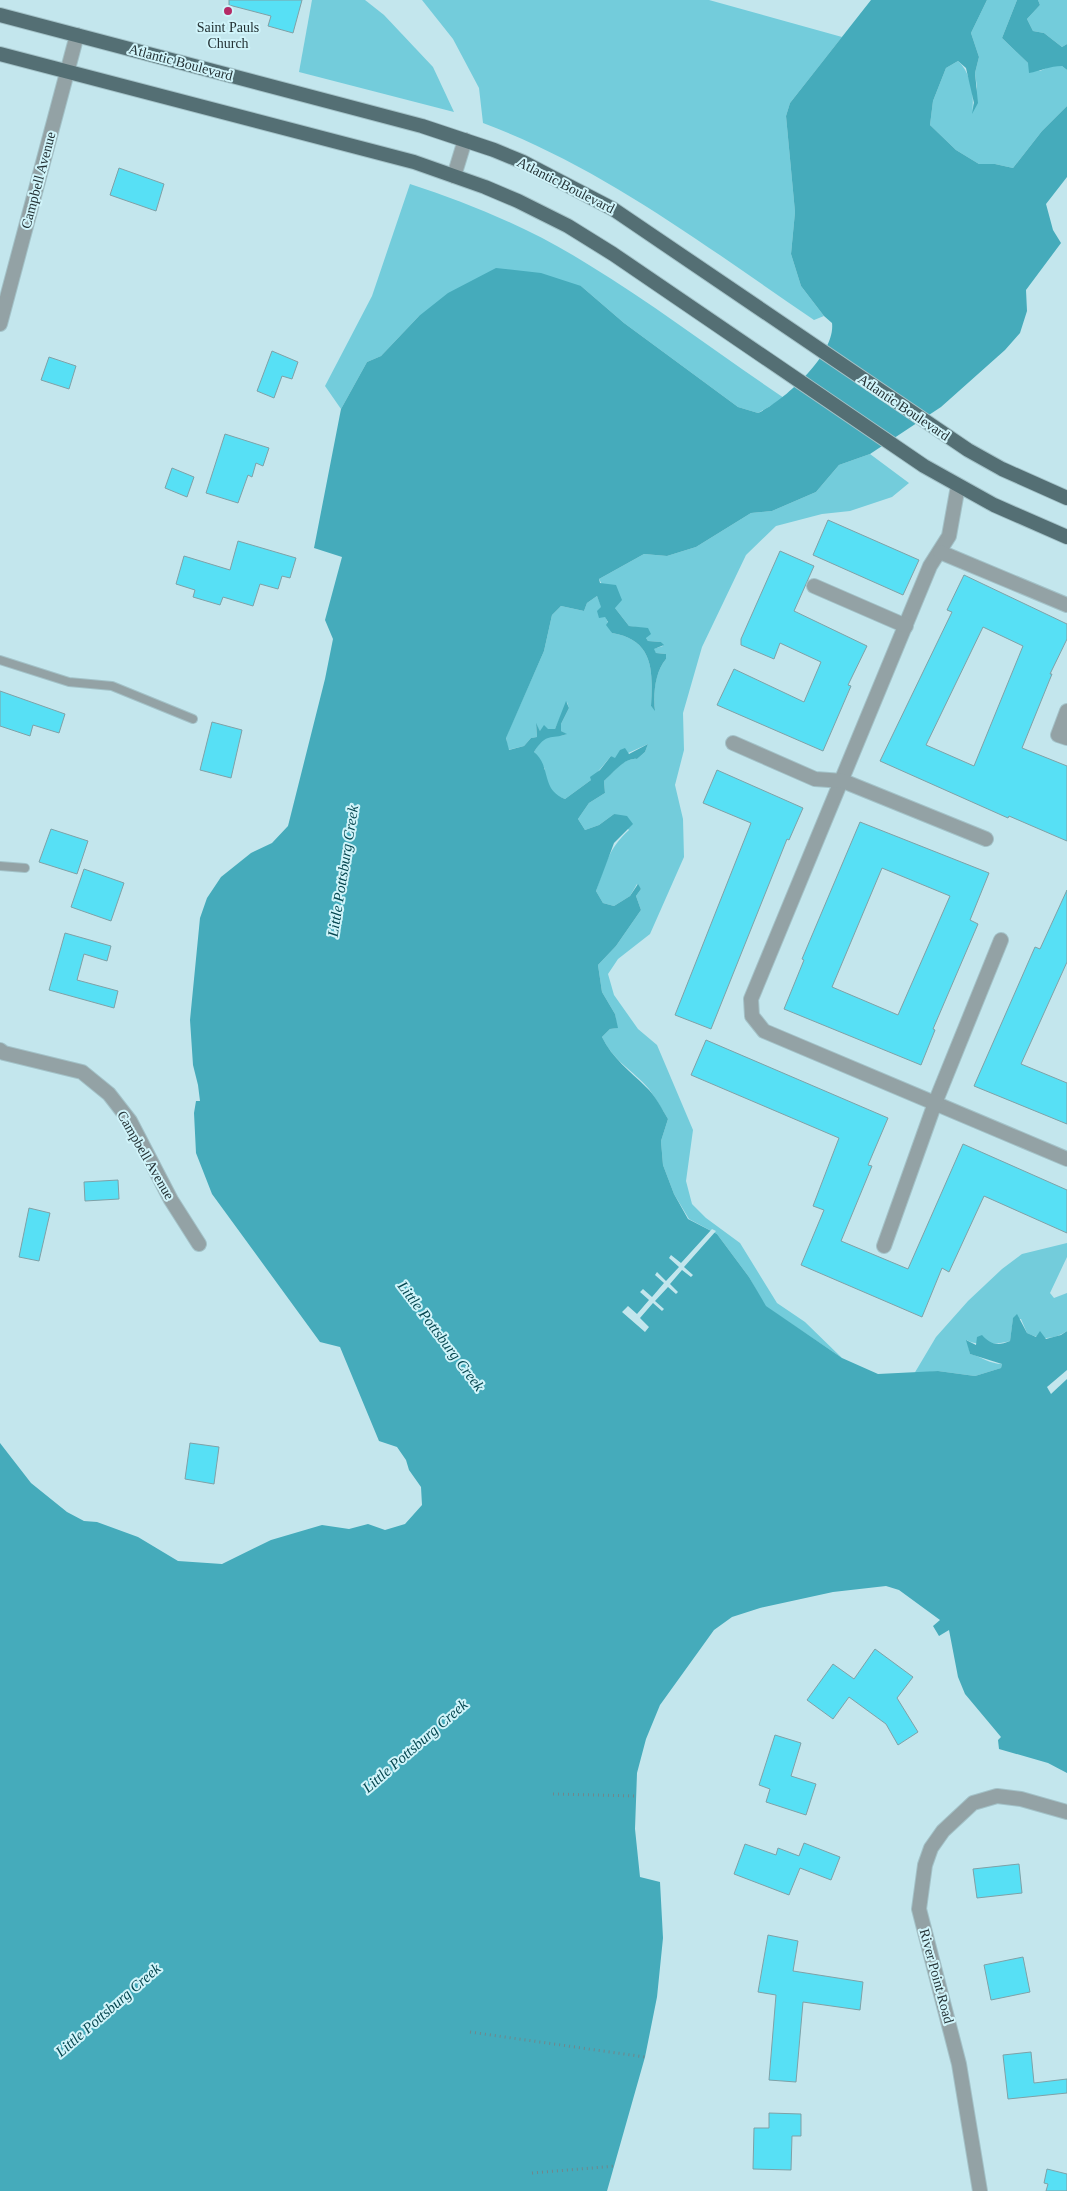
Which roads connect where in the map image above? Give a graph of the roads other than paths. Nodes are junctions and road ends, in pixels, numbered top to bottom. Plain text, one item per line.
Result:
1 (0, 15) edge
2 (77, 35) junction
3 (0, 54) edge
4 (67, 72) junction
5 (465, 140) junction
6 (454, 176) junction
7 (0, 324) edge
8 (958, 486) junction
9 (1067, 498) edge
10 (1067, 536) edge
11 (940, 552) junction
12 (814, 586) dead end
13 (1067, 604) edge
14 (906, 626) junction
15 (0, 660) edge
16 (1067, 711) edge
17 (193, 719) dead end
18 (1067, 738) edge
19 (733, 743) dead end
20 (843, 781) junction
21 (986, 839) dead end
22 (0, 866) edge
23 (25, 868) dead end
24 (1001, 940) dead end
25 (0, 1050) edge
26 (936, 1103) junction
27 (1067, 1159) edge
28 (199, 1244) dead end
29 (884, 1246) dead end
30 (1067, 1812) edge
31 (980, 2191) edge

1 - 2 main road, Atlantic Boulevard
2 - 4 street, Campbell Avenue
2 - 5 main road, Atlantic Boulevard
3 - 4 main road
4 - 6 main road
4 - 7 street, Campbell Avenue
5 - 6 street
5 - 9 main road, Atlantic Boulevard
6 - 8 main road
8 - 10 main road
8 - 11 street
11 - 13 street
11 - 14 street
12 - 14 street
14 - 20 street
15 - 17 lane
16 - 18 street
19 - 20 street
20 - 21 street
20 - 26 street
22 - 23 lane
24 - 26 street
25 - 28 street, Campbell Avenue
26 - 27 street
26 - 29 street
30 - 31 street, River Point Road

